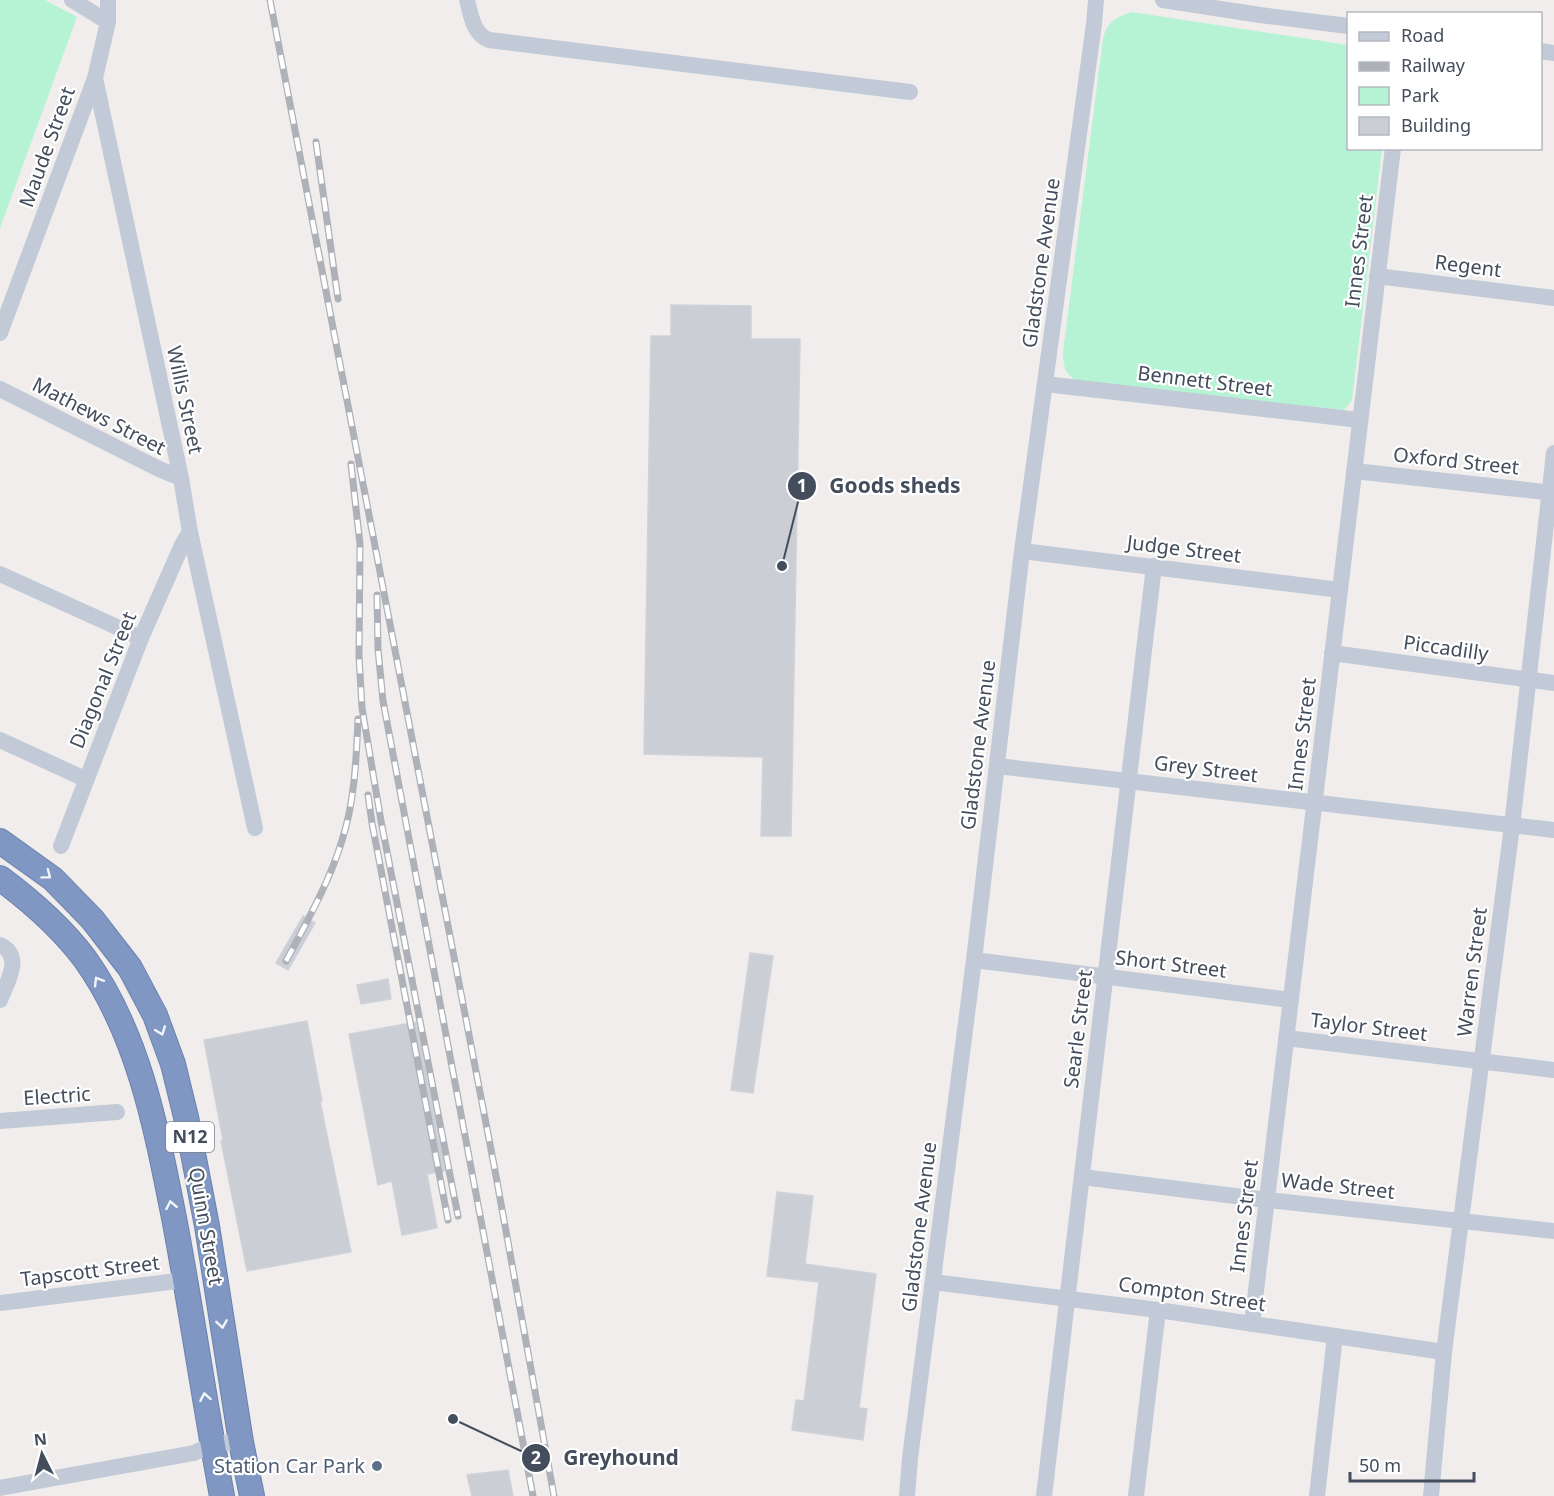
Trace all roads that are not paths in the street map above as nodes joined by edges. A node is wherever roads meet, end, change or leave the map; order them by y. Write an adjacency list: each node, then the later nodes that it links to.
1 (72, 0): 6 (street)
2 (108, 0): 6 (street, Willis Street)
3 (467, 0): 9 (street)
4 (1096, 0): 14 (street, Gladstone Avenue)
5 (1163, 0): 7 (street)
6 (108, 22): 8 (street, Willis Street)
7 (1347, 26)
8 (95, 78): 13 (street, Maude Street); 19 (street, Willis Street)
9 (910, 92)
10 (1393, 150): 11 (street, Innes Street)
11 (1377, 276): 12 (street, Regent); 16 (street, Innes Street)
12 (1554, 298)
13 (0, 333)
14 (1046, 384): 16 (street, Bennett Street); 22 (street, Gladstone Avenue)
15 (0, 389): 19 (street, Mathews Street)
16 (1360, 420): 18 (street, Innes Street)
17 (1554, 453): 20 (street, Warren Street)
18 (1354, 471): 20 (street, Oxford Street); 25 (street, Innes Street)
19 (181, 478): 21 (street, Willis Street)
20 (1552, 492): 28 (street, Warren Street)
21 (190, 532): 26 (street, Diagonal Street); 36 (street, Willis Street)
22 (1023, 551): 23 (street, Judge Street); 31 (street, Gladstone Avenue)
23 (1154, 566): 25 (street, Judge Street); 33 (street, Searle Street)
24 (0, 574): 26 (street)
25 (1340, 590): 27 (street, Innes Street)
26 (141, 638): 32 (street, Diagonal Street)
27 (1332, 653): 28 (street, Piccadilly); 34 (street, Innes Street)
28 (1530, 680): 29 (street, Piccadilly); 35 (street, Warren Street)
29 (1554, 683)
30 (0, 740): 32 (street)
31 (997, 766): 33 (street, Grey Street); 42 (street, Gladstone Avenue)
32 (85, 779): 39 (street, Diagonal Street)
33 (1129, 782): 34 (street, Grey Street); 43 (street, Searle Street)
34 (1314, 803): 35 (street, Grey Street); 45 (street, Innes Street)
35 (1512, 826): 37 (street, Grey Street); 47 (street, Warren Street)
36 (255, 828)
37 (1554, 830)
38 (0, 841): 63 (highway, Quinn Street / N12, one-way to 63)
39 (61, 846)
40 (0, 878): 55 (highway, Quinn Street / N12, one-way to 40)
41 (0, 945): 44 (street)
42 (974, 960): 43 (street, Short Street); 56 (street, Gladstone Avenue)
43 (1106, 977): 45 (street, Short Street); 51 (street, Searle Street)
44 (0, 1000)
45 (1291, 1000): 46 (street, Innes Street)
46 (1286, 1038): 47 (street, Taylor Street); 52 (street, Innes Street)
47 (1481, 1062): 48 (street, Taylor Street); 53 (street, Warren Street)
48 (1554, 1070)
49 (117, 1112): 50 (street, Electric)
50 (0, 1121)
51 (1082, 1176): 52 (street, Wade Street); 57 (street, Searle Street)
52 (1267, 1200): 53 (street, Wade Street); 60 (street, Innes Street)
53 (1461, 1220): 54 (street, Wade Street); 62 (street, Warren Street)
54 (1554, 1231)
55 (185, 1280): 58 (street, Tapscott Street); 64 (highway, Quinn Street / N12, one-way to 55)
56 (933, 1282): 57 (street, Compton Street); 71 (street, Gladstone Avenue)
57 (1067, 1299): 59 (street, Compton Street); 72 (street, Searle Street)
58 (0, 1303)
59 (1158, 1310): 60 (street, Compton Street); 73 (street)
60 (1252, 1324): 61 (street, Compton Street)
61 (1335, 1336): 62 (street, Compton Street); 74 (street)
62 (1444, 1352): 75 (street, Warren Street)
63 (241, 1442): 64 (street); 65 (highway, Quinn Street / N12)
64 (204, 1448): 66 (highway, Quinn Street / N12); 68 (street)
65 (247, 1467): 66 (street); 70 (highway, Quinn Street / N12)
66 (218, 1471): 69 (highway, Quinn Street / N12)
67 (0, 1488): 68 (street)
68 (36, 1489)
69 (222, 1496)
70 (252, 1496)
71 (907, 1496)
72 (1044, 1496)
73 (1137, 1496)
74 (1317, 1496)
75 (1431, 1496)

